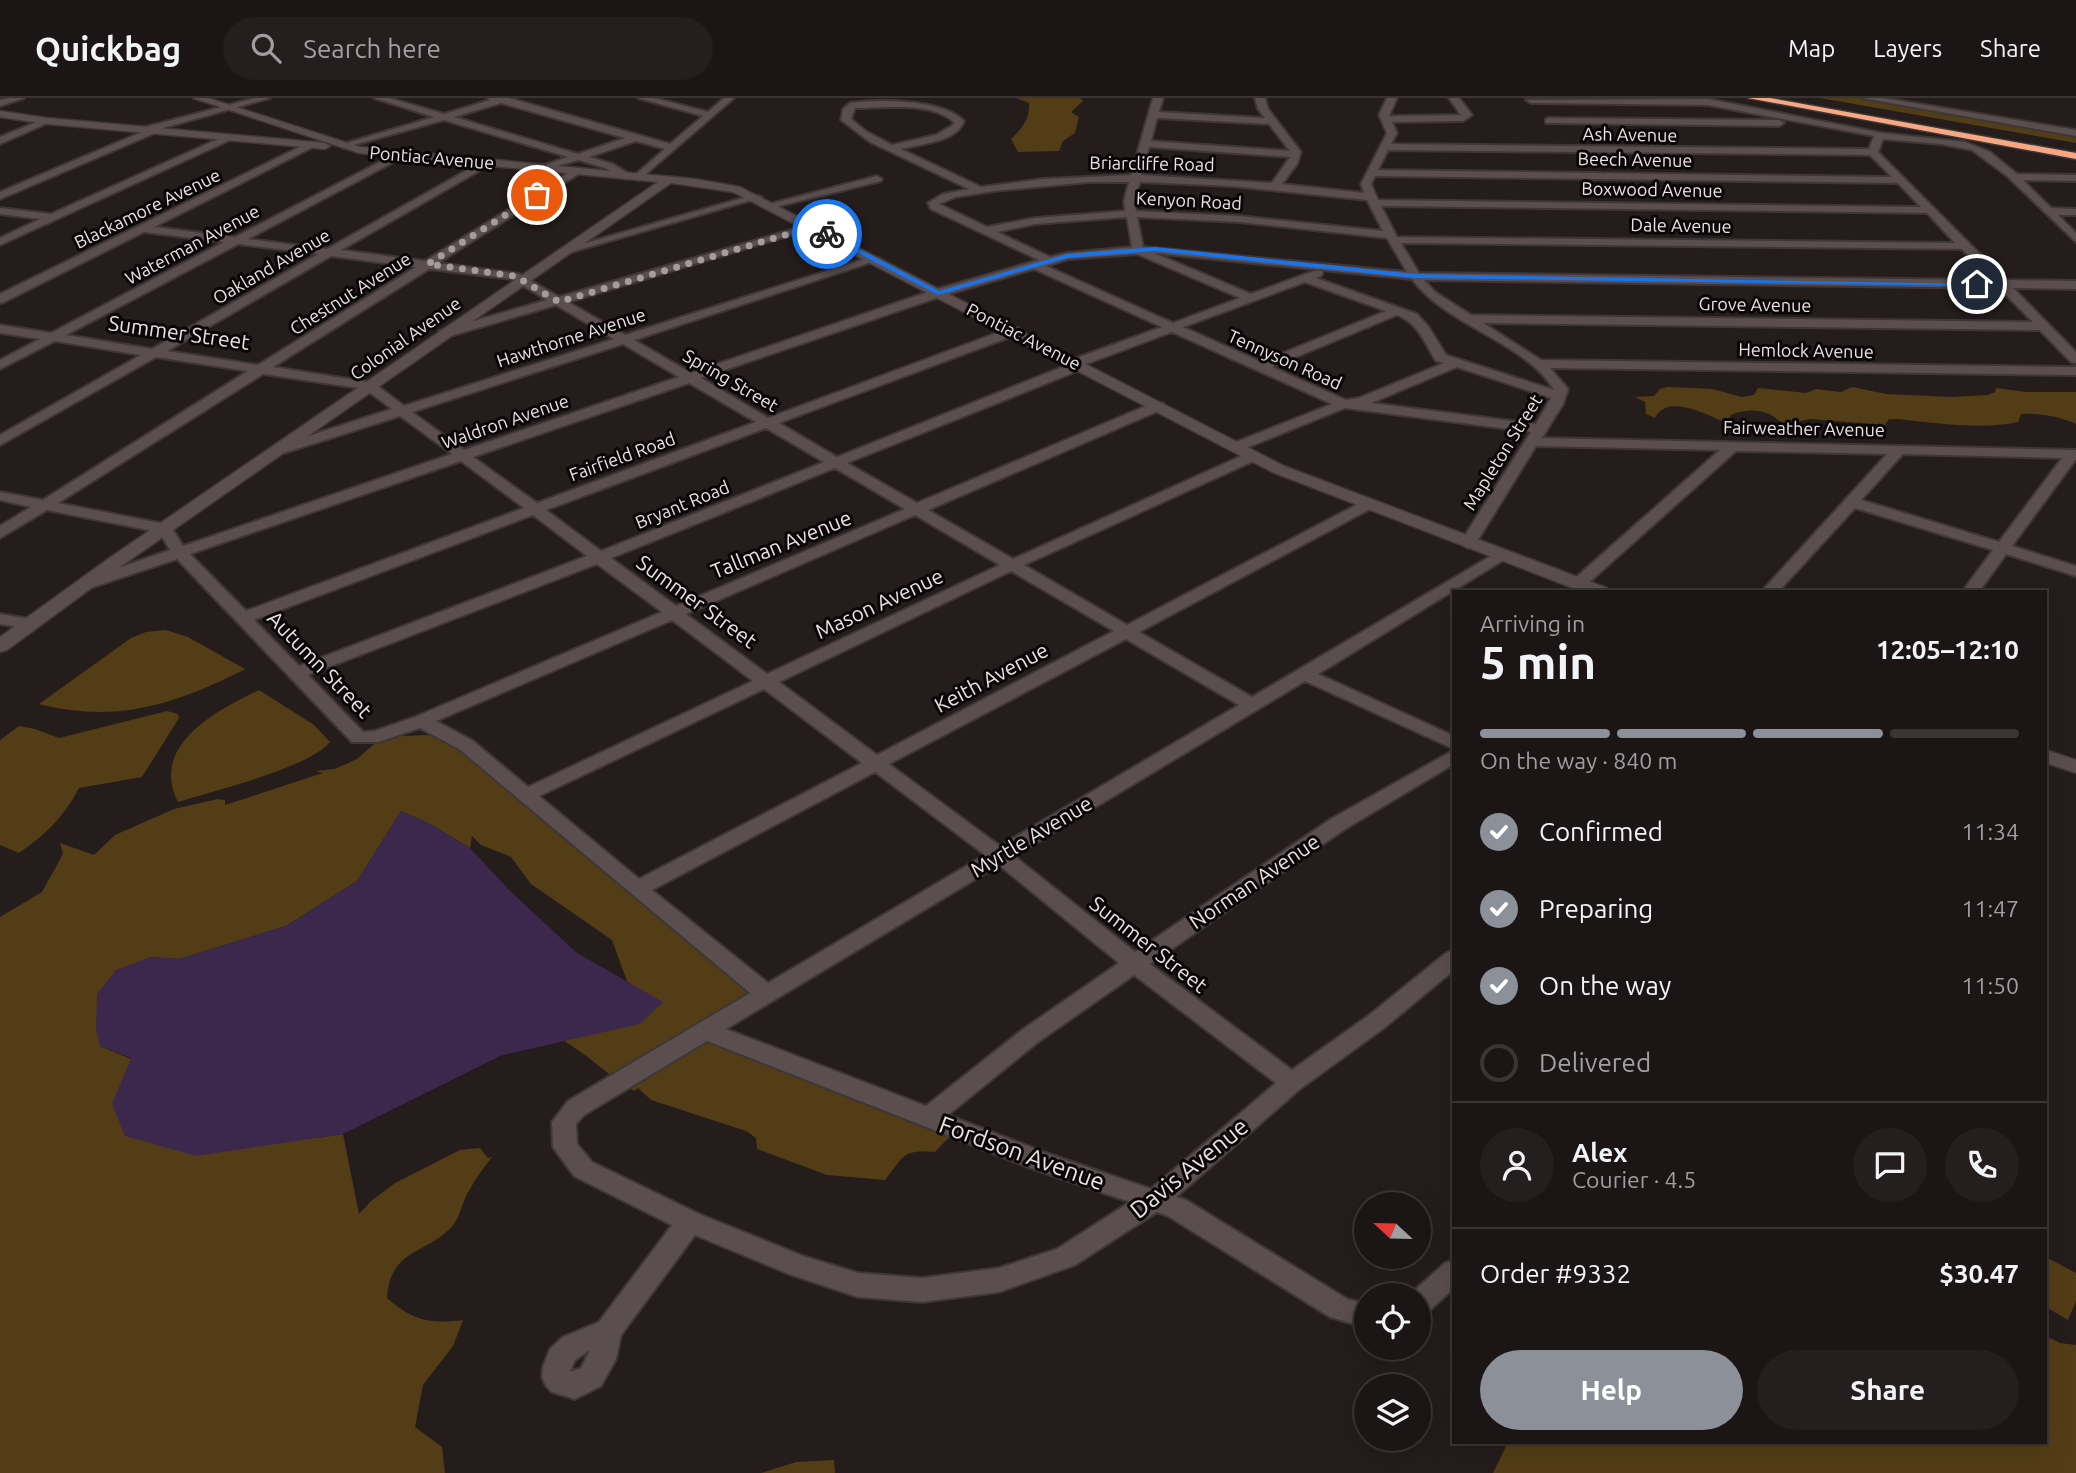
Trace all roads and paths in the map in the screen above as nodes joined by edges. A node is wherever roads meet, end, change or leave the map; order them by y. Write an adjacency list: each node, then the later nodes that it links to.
1 (19, 98): 17 (street)
2 (198, 98): 19 (main road)
3 (265, 98): 19 (street)
4 (379, 98): 23 (street)
5 (643, 98): 21 (street)
6 (729, 98): 21 (street)
7 (1158, 98): 22 (street)
8 (1260, 98): 27 (street)
9 (1392, 98): 24 (street)
10 (1454, 98): 24 (street)
11 (1753, 98): 48 (highway)
12 (1791, 98): 43 (highway)
13 (1867, 98): 18 (street)
14 (1919, 98): 18 (street)
15 (500, 99): 23 (street); 34 (street)
16 (1531, 99): 25 (street); 28 (street)
17 (0, 103)
18 (1911, 106): 31 (street)
19 (227, 108): 29 (street); 38 (main road)
20 (0, 114): 26 (main road, Pontiac Avenue)
21 (710, 115): 41 (street)
22 (1154, 115): 27 (street); 37 (street)
23 (444, 117): 38 (street); 50 (street)
24 (1386, 119): 40 (street)
25 (1811, 120): 28 (street); 32 (street)
26 (47, 121): 29 (main road, Pontiac Avenue); 36 (street)
27 (1273, 121): 47 (street)
28 (1549, 121): 30 (street)
29 (148, 131): 33 (main road, Pontiac Avenue); 61 (street)
30 (1556, 131)
31 (2076, 133)
32 (1879, 136): 45 (street); 54 (street)
33 (227, 138): 39 (main road, Pontiac Avenue); 70 (street)
34 (634, 138): 41 (street); 50 (street, Chestnut Avenue)
35 (1564, 140): 44 (street)
36 (0, 141)
37 (1146, 144): 47 (street); 53 (street)
38 (342, 145): 39 (main road, Pontiac Avenue); 46 (main road, Pontiac Avenue)
39 (308, 146): 72 (street, Blackamore Avenue)
40 (1386, 147): 44 (street, Ash Avenue); 51 (street)
41 (673, 148): 52 (street)
42 (893, 148): 42 (street); 60 (street)
43 (2076, 148)
44 (1571, 149): 45 (street, Ash Avenue)
45 (1873, 152): 58 (street)
46 (401, 154): 49 (main road, Pontiac Avenue); 76 (street, Waterman Avenue)
47 (1296, 154): 59 (street)
48 (2076, 156)
49 (487, 162): 50 (main road, Pontiac Avenue); 80 (street, Oakland Avenue)
50 (577, 164): 52 (main road, Pontiac Avenue); 84 (street, Chestnut Avenue)
51 (1371, 173): 58 (street, Beech Avenue); 63 (street, Mapleton Street)
52 (632, 176): 57 (main road, Pontiac Avenue)
53 (1135, 177): 59 (street, Briarcliffe Road); 60 (street, Briarcliffe Road); 69 (street)
54 (2012, 177): 56 (street); 67 (street)
55 (877, 178): 64 (street)
56 (2076, 178)
57 (668, 180): 62 (main road, Pontiac Avenue); 81 (main road, Colonial Avenue)
58 (1898, 180): 65 (street)
59 (1276, 185): 63 (street, Briarcliffe Road)
60 (981, 191): 73 (street, Briarcliffe Road)
61 (0, 196)
62 (757, 197): 64 (main road, Pontiac Avenue); 81 (street)
63 (1373, 200): 65 (street, Boxwood Avenue); 74 (street, Mapleton Street)
64 (771, 205): 71 (main road, Pontiac Avenue)
65 (1928, 210): 78 (street)
66 (0, 211): 70 (street)
67 (2048, 211): 68 (street); 75 (street)
68 (2076, 212)
69 (1130, 214): 73 (street, Kenyon Road); 74 (street, Kenyon Road); 79 (street)
70 (54, 218): 77 (street)
71 (812, 227): 82 (main road, Pontiac Avenue); 95 (street)
72 (145, 229): 76 (street, Spring Street); 94 (street, Blackamore Avenue)
73 (985, 231): 83 (street)
74 (1394, 238): 78 (street, Dale Avenue); 87 (street, Mapleton Street)
75 (2076, 239)
76 (237, 240): 80 (street, Spring Street); 103 (street, Waterman Avenue)
77 (0, 242)
78 (1966, 246): 90 (street)
79 (1138, 250): 83 (street, Waldron Avenue); 86 (street, Waldron Avenue); 93 (street)
80 (331, 251): 84 (street, Spring Street); 105 (street, Oakland Avenue)
81 (564, 251): 89 (main road, Colonial Avenue)
82 (875, 259): 92 (main road, Pontiac Avenue); 104 (street, Hawthorne Avenue)
83 (1047, 260): 85 (street, Waldron Avenue)
84 (428, 264): 89 (street, Spring Street); 112 (street, Chestnut Avenue)
85 (1032, 264): 92 (street, Waldron Avenue); 99 (street, Tennyson Road)
86 (1334, 267): 87 (street, Waldron Avenue); 88 (street, Bryant Road)
87 (1415, 276): 90 (street, Waldron Avenue); 97 (street, Mapleton Street)
88 (1306, 278): 93 (street, Bryant Road); 96 (street)
89 (520, 279): 95 (street, Spring Street); 102 (main road, Colonial Avenue)
90 (2003, 284): 91 (street, Waldron Avenue); 98 (street)
91 (2076, 285)
92 (938, 293): 101 (main road, Pontiac Avenue); 114 (street, Waldron Avenue)
93 (1251, 298): 99 (street, Bryant Road)
94 (0, 299)
95 (559, 302): 102 (street); 104 (street, Spring Street)
96 (1395, 312): 107 (street); 111 (street)
97 (1467, 319): 98 (street, Grove Avenue); 109 (street, Mapleton Street)
98 (2043, 326): 106 (street)
99 (1173, 328): 108 (street, Bryant Road); 111 (street, Tennyson Road)
100 (0, 329): 103 (street, Summer Street)
101 (1014, 331): 108 (main road, Pontiac Avenue); 120 (street, Fairfield Road)
102 (443, 334): 115 (main road, Colonial Avenue)
103 (53, 337): 105 (street, Summer Street); 110 (street, Waterman Avenue)
104 (623, 339): 114 (street, Spring Street); 119 (street, Hawthorne Avenue)
105 (156, 352): 112 (street, Summer Street); 122 (street, Oakland Avenue)
106 (2076, 359)
107 (1456, 363): 116 (street); 117 (street)
108 (1078, 364): 118 (main road, Pontiac Avenue); 130 (street, Bryant Road)
109 (1536, 364): 113 (street, Hemlock Avenue); 116 (street, Mapleton Street)
110 (0, 365)
111 (1260, 367): 117 (street, Tennyson Road)
112 (263, 368): 115 (street, Summer Street); 133 (street, Chestnut Avenue)
113 (2076, 370)
114 (691, 378): 120 (street, Spring Street); 128 (street, Waldron Avenue)
115 (369, 386): 119 (street, Summer Street); 126 (main road, Colonial Avenue)
116 (1560, 396): 121 (street, Mapleton Street)
117 (1343, 404): 121 (street, Tennyson Road); 124 (street)
118 (1158, 406): 124 (main road, Pontiac Avenue); 136 (street, Tallman Avenue)
119 (400, 410): 126 (street, Hawthorne Avenue); 128 (street, Summer Street)
120 (767, 423): 130 (street, Spring Street); 135 (street, Fairfield Road)
121 (1535, 435): 123 (street, Fairweather Avenue); 139 (street, Mapleton Street)
122 (0, 441)
123 (1733, 446): 125 (street, Fairweather Avenue); 146 (street)
124 (1236, 447): 129 (main road, Pontiac Avenue)
125 (1900, 449): 127 (street, Fairweather Avenue); 132 (street)
126 (279, 450): 137 (main road, Colonial Avenue)
127 (2074, 454): 140 (street)
128 (462, 456): 135 (street, Summer Street); 141 (street, Waldron Avenue)
129 (1253, 456): 134 (main road, Pontiac Avenue); 144 (street, Mason Avenue)
130 (836, 463): 136 (street, Spring Street); 143 (street, Bryant Road)
131 (0, 496): 133 (street)
132 (1852, 502): 140 (street); 149 (street)
133 (46, 505): 137 (street); 138 (street, Chestnut Avenue)
134 (1367, 505): 139 (main road, Pontiac Avenue); 155 (street, Keith Avenue)
135 (534, 509): 143 (street, Summer Street); 152 (street, Fairfield Road)
136 (917, 510): 144 (street, Spring Street); 151 (street, Tallman Avenue)
137 (165, 528): 141 (street, Autumn Street); 147 (main road, Colonial Avenue)
138 (0, 533)
139 (1468, 543): 142 (main road, Pontiac Avenue)
140 (2002, 548): 145 (street); 150 (street)
141 (180, 552): 147 (street, Waldron Avenue); 152 (street, Autumn Street)
142 (1502, 556): 146 (main road, Pontiac Avenue); 158 (street, Myrtle Avenue)
143 (597, 558): 151 (street, Summer Street); 157 (street, Bryant Road)
144 (1012, 565): 155 (street, Spring Street); 159 (street, Mason Avenue)
145 (2076, 571)
146 (1578, 583): 148 (main road, Pontiac Avenue)
147 (84, 585): 154 (main road, Colonial Avenue)
148 (1596, 590)
149 (1771, 590)
150 (1971, 590)
151 (673, 611): 159 (street, Summer Street); 161 (street, Tallman Avenue)
152 (243, 618): 157 (street, Autumn Street)
153 (0, 619): 154 (street)
154 (30, 624): 156 (main road, Colonial Avenue)
155 (1126, 632): 160 (street, Spring Street); 165 (street, Keith Avenue)
156 (0, 646)
157 (296, 673): 161 (street, Autumn Street)
158 (1302, 674): 160 (street, Myrtle Avenue); 162 (street)
159 (766, 681): 165 (street, Summer Street); 167 (street, Mason Avenue)
160 (1251, 704): 168 (street, Myrtle Avenue)
161 (421, 721): 167 (street)
162 (1452, 742)
163 (2047, 756): 166 (main road)
164 (1452, 757): 171 (street, Norman Avenue)
165 (876, 764): 168 (street, Summer Street); 169 (street, Keith Avenue)
166 (2076, 767)
167 (526, 795): 169 (street)
168 (999, 855): 171 (street, Summer Street); 172 (street, Myrtle Avenue)
169 (637, 889): 172 (street)
170 (1452, 960): 174 (street, Davis Avenue)
171 (1135, 964): 174 (street, Summer Street); 175 (street, Norman Avenue)
172 (765, 993): 173 (street, Myrtle Avenue)
173 (703, 1030): 175 (street, Fordson Avenue); 176 (street, Myrtle Avenue)
174 (1292, 1083): 177 (street, Davis Avenue)
175 (927, 1118): 177 (street, Fordson Avenue)
176 (564, 1122): 178 (street, Davis Avenue)
177 (1155, 1200): 178 (street, Davis Avenue); 181 (street, Fordson Avenue)
178 (690, 1222): 182 (street)
179 (1452, 1273): 180 (street)
180 (1431, 1292)
181 (1354, 1313)
182 (608, 1331)

